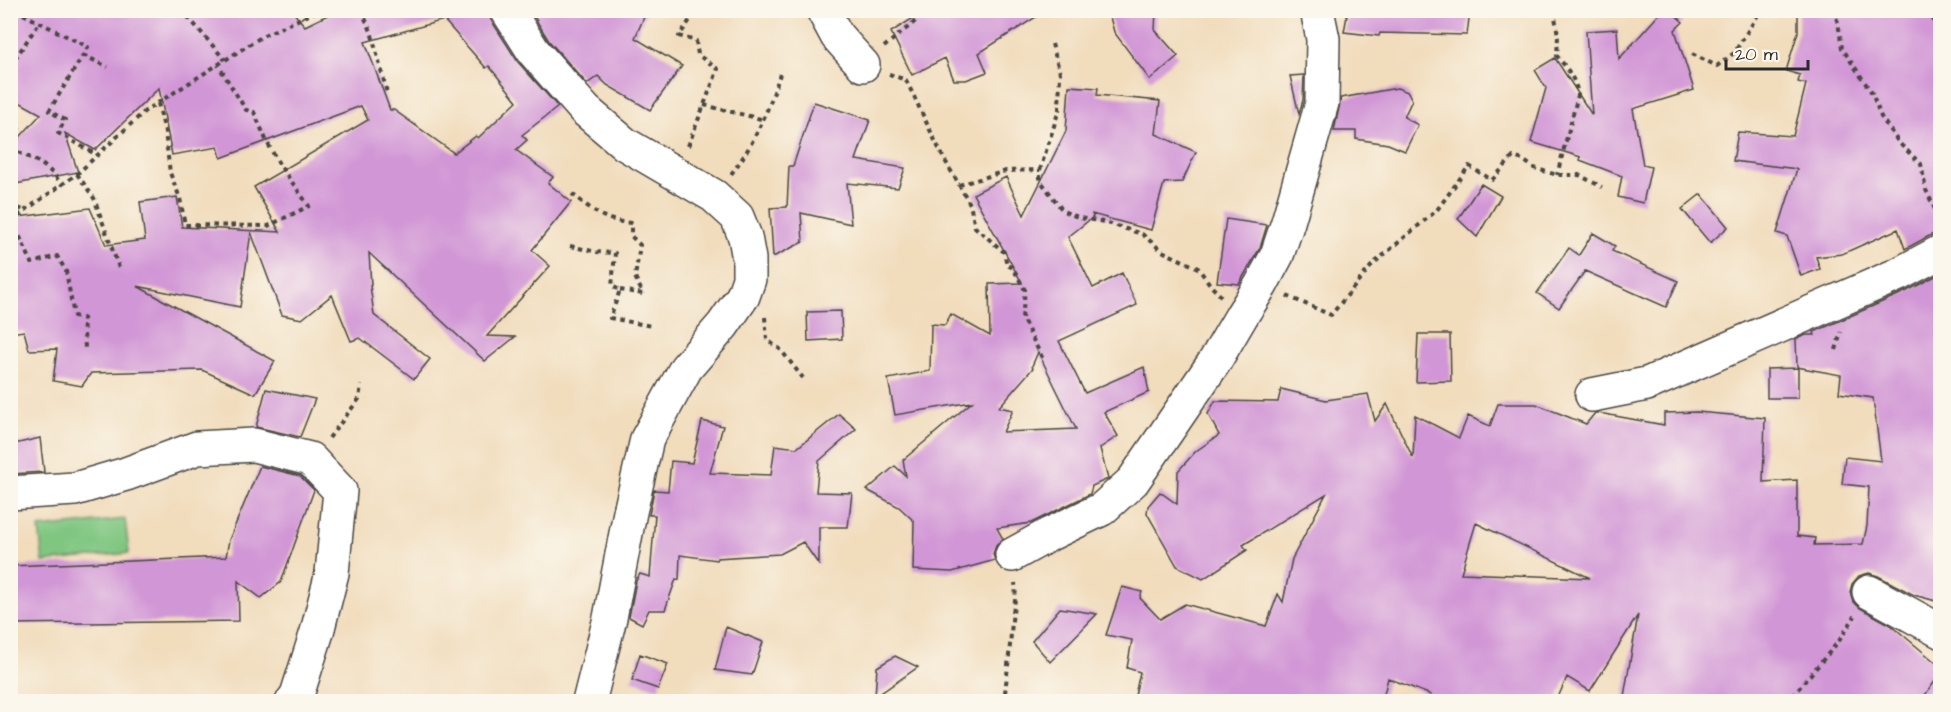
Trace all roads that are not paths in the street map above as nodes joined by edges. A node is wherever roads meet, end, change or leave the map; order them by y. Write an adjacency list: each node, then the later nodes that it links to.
1 (507, 10): 12 (street)
2 (823, 10): 4 (street)
3 (1317, 10): 8 (street)
4 (863, 65)
5 (1941, 252): 6 (street)
6 (1592, 395)
7 (10, 493): 11 (street)
8 (1012, 555)
9 (1869, 592): 10 (street)
10 (1941, 631)
11 (291, 702)
12 (589, 702)

